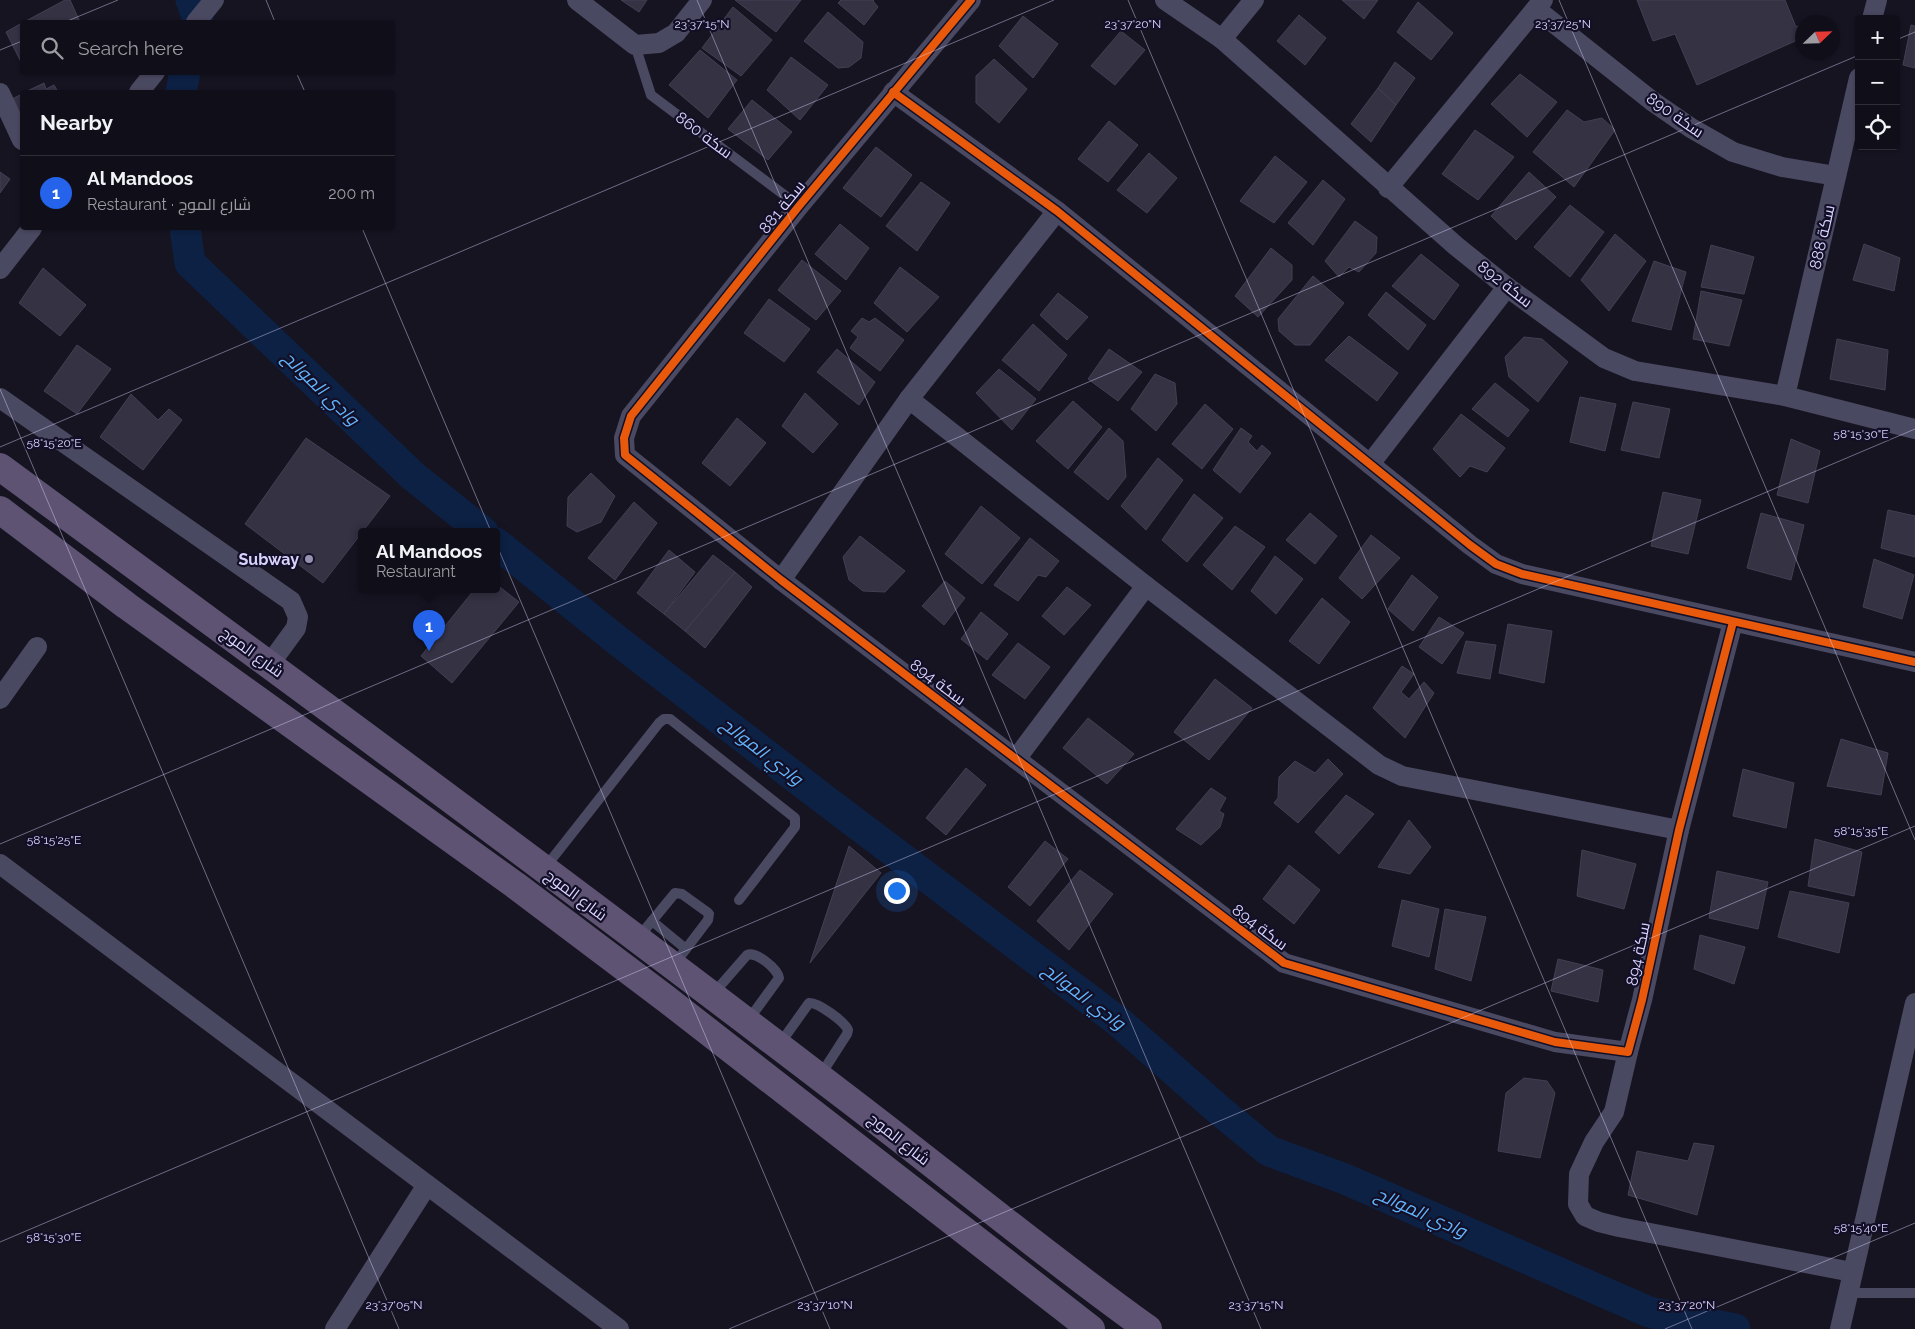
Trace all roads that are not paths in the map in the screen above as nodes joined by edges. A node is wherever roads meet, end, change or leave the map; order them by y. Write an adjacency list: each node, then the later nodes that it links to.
1 (214, 0): 10 (street)
2 (577, 0): 12 (street)
3 (702, 0): 12 (street)
4 (971, 0): 15 (street, سكة 881)
5 (1165, 0): 11 (street, سكة 892)
6 (1254, 0): 11 (street)
7 (1877, 0): 9 (street)
8 (1540, 4): 19 (street, سكة 890); 20 (street, سكة 890)
9 (1873, 15)
10 (198, 20)
11 (1222, 40): 20 (street, سكة 892)
12 (635, 45): 21 (lane, سكة 860)
13 (153, 75): 14 (street)
14 (141, 90)
15 (893, 92): 21 (street, سكة 881); 22 (street)
16 (0, 93): 18 (street)
17 (1855, 95): 19 (street, سكة 888)
18 (20, 136)
19 (1836, 176): 26 (street, سكة 888)
20 (1388, 188): 25 (street, سكة 892)
21 (800, 206): 30 (street, سكة 881)
22 (1057, 211): 28 (street); 31 (street)
23 (30, 230): 24 (street)
24 (0, 269)
25 (1507, 287): 26 (street, سكة 892); 31 (street)
26 (1785, 396): 29 (street, سكة 892)
27 (0, 398): 39 (street)
28 (909, 399): 34 (street); 35 (street)
29 (1915, 429)
30 (624, 438): 34 (street, سكة 894)
31 (1370, 464): 36 (street)
32 (0, 467): 39 (main road, شارع الموج)
33 (0, 510): 61 (main road, شارع الموج)
34 (780, 580): 41 (street, سكة 894)
35 (1146, 586): 41 (street); 42 (street)
36 (1733, 622): 38 (street); 42 (street, سكة 894)
37 (38, 647): 40 (street)
38 (1915, 662)
39 (269, 665): 44 (main road, شارع الموج)
40 (0, 700)
41 (1016, 759): 53 (street, سكة 894)
42 (1679, 830): 53 (street, سكة 894)
43 (0, 864): 55 (street)
44 (543, 870): 45 (lane); 46 (main road, شارع الموج)
45 (739, 900)
46 (644, 930): 47 (main road, شارع الموج); 47 (lane)
47 (679, 958): 48 (main road, شارع الموج)
48 (711, 996): 50 (main road, شارع الموج); 50 (lane)
49 (1915, 1003): 52 (street)
50 (746, 1022): 51 (main road, شارع الموج)
51 (778, 1046): 54 (main road, شارع الموج); 54 (lane)
52 (1910, 1049): 56 (street)
53 (1628, 1052): 56 (street)
54 (819, 1077): 62 (main road, شارع الموج)
55 (427, 1185): 59 (street); 60 (street)
56 (1852, 1272): 57 (street)
57 (1848, 1293): 58 (lane); 63 (street)
58 (1915, 1293)
59 (334, 1329)
60 (619, 1329)
61 (1091, 1329)
62 (1148, 1329)
63 (1840, 1329)

